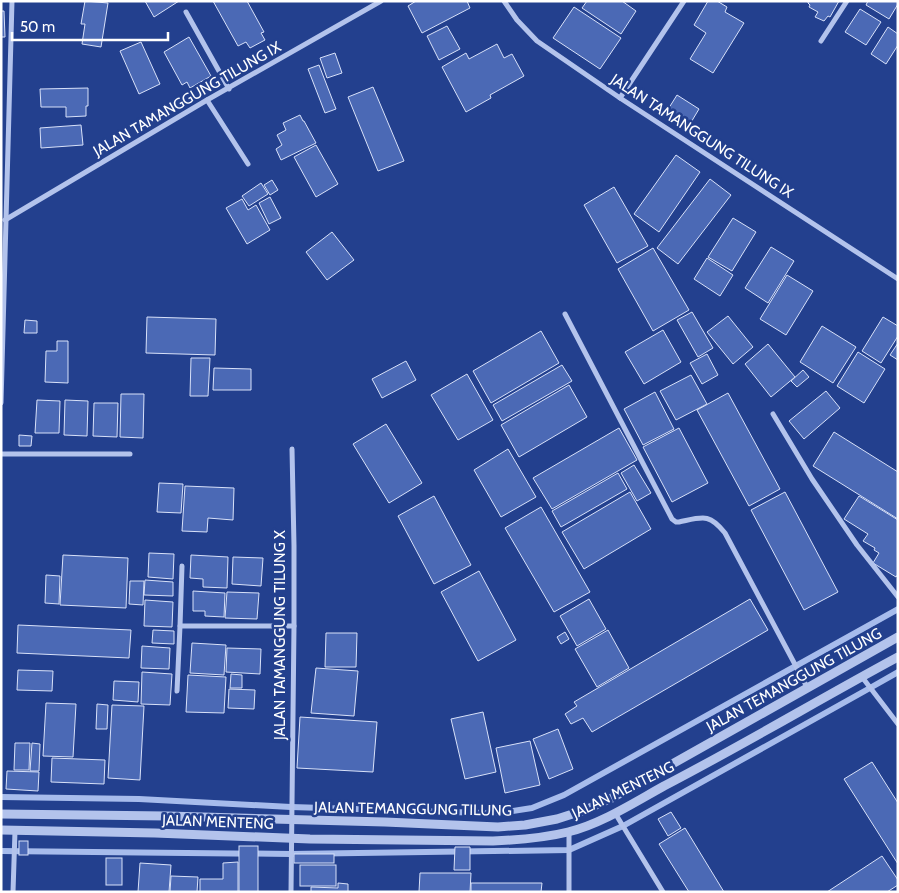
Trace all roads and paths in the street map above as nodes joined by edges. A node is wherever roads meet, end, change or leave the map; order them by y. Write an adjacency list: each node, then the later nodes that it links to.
1 (12, 1): 12 (street)
2 (381, 1): 8 (street, JALAN TAMANGGUNG TILUNG IX)
3 (504, 1): 9 (street, JALAN TAMANGGUNG TILUNG IX)
4 (684, 1): 9 (street)
5 (847, 1): 7 (street)
6 (186, 12): 8 (street)
7 (821, 41)
8 (229, 89): 10 (street, JALAN TAMANGGUNG TILUNG IX)
9 (620, 98): 13 (street, JALAN TAMANGGUNG TILUNG IX)
10 (208, 100): 11 (street); 12 (street, JALAN TAMANGGUNG TILUNG IX)
11 (248, 164)
12 (5, 220): 15 (street)
13 (898, 279)
14 (565, 314): 27 (street)
15 (1, 403)
16 (773, 414): 21 (street)
17 (292, 449): 23 (street, JALAN TAMANGGUNG TILUNG X)
18 (1, 454): 19 (street)
19 (130, 454)
20 (182, 566): 22 (street)
21 (898, 597)
22 (180, 626): 23 (street); 28 (street)
23 (294, 626): 32 (street, JALAN TAMANGGUNG TILUNG X)
24 (898, 637): 27 (street, JALAN TEMANGGUNG TILUNG)
25 (898, 657): 26 (street, JALAN MENTENG)
26 (861, 676): 29 (street); 30 (street, JALAN MENTENG)
27 (807, 687): 32 (street, JALAN TEMANGGUNG TILUNG)
28 (177, 691)
29 (898, 724)
30 (615, 812): 35 (street, JALAN MENTENG); 40 (street)
31 (1, 814): 32 (street, JALAN TEMANGGUNG TILUNG)
32 (291, 820): 36 (street, JALAN TAMANGGUNG TILUNG X)
33 (1, 830): 34 (street, JALAN MENTENG)
34 (15, 830): 36 (street, JALAN MENTENG); 37 (street)
35 (569, 832): 36 (street, JALAN MENTENG); 39 (street)
36 (291, 838): 38 (street, JALAN TAMANGGUNG TILUNG X)
37 (13, 892)
38 (290, 892)
39 (569, 892)
40 (663, 892)

